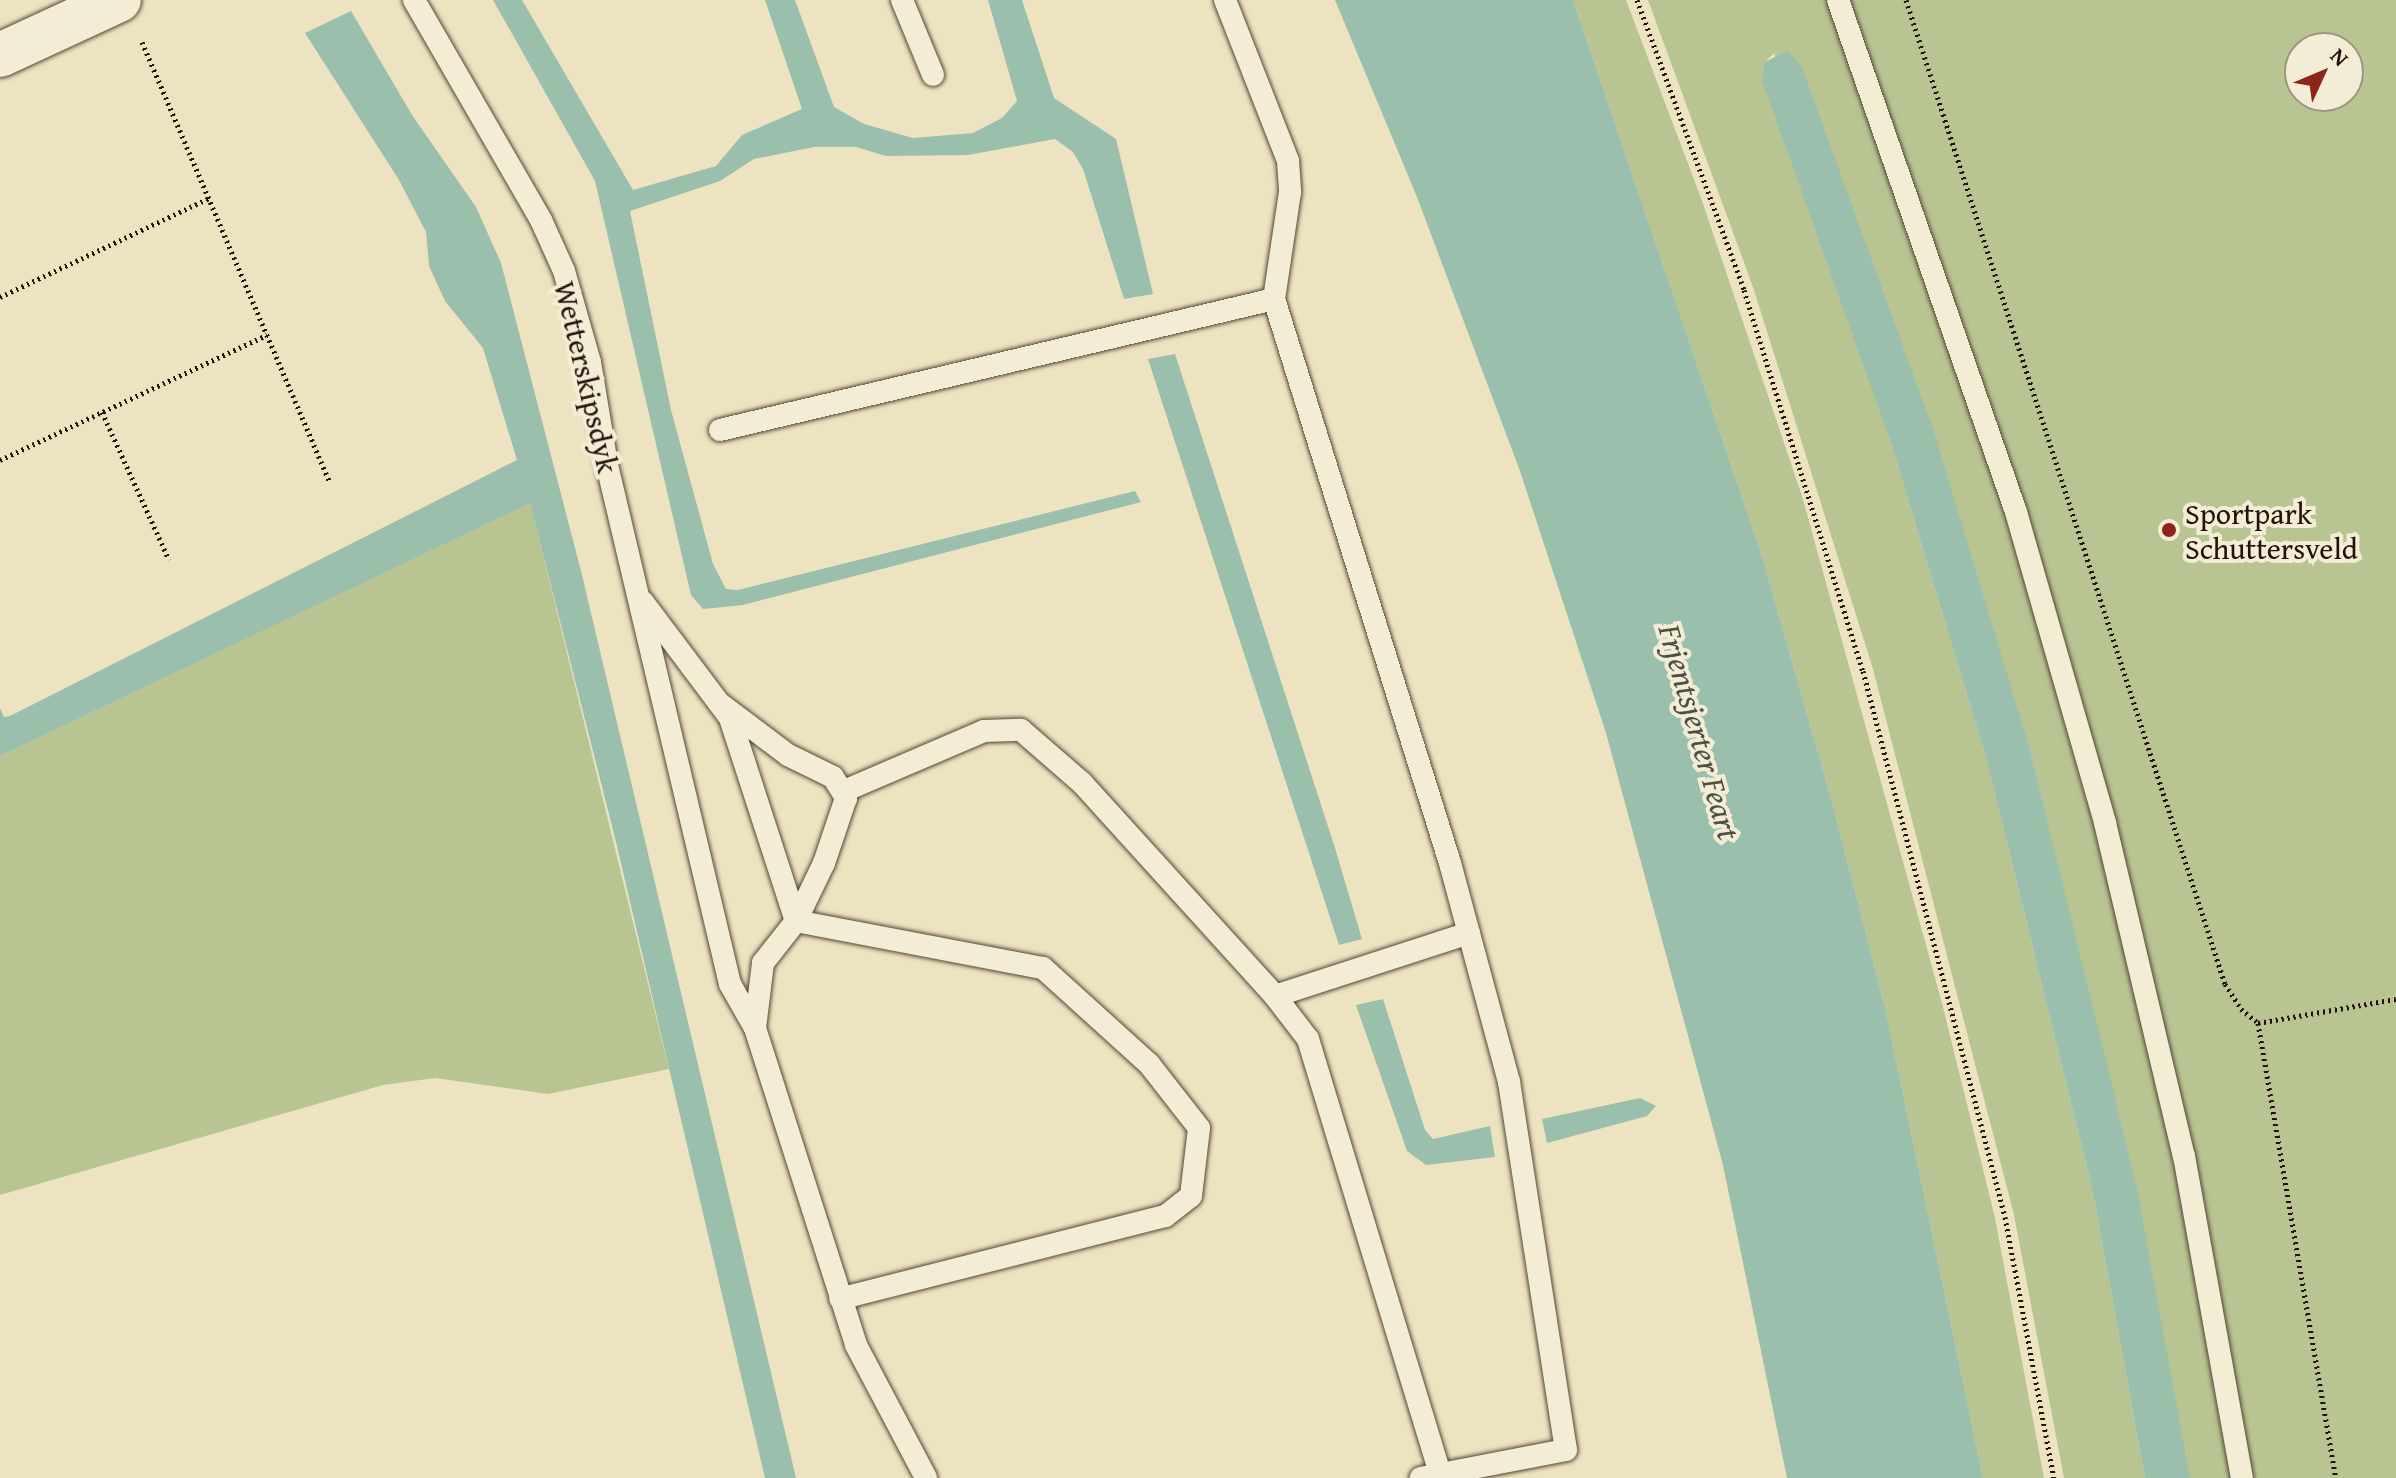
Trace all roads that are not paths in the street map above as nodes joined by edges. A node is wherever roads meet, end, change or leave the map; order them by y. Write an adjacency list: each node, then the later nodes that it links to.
1 (414, 0): 10 (lane, Wetterskipsdyk)
2 (902, 0): 7 (lane)
3 (1225, 0): 8 (lane)
4 (1838, 0): 20 (lane)
5 (128, 14): 6 (street)
6 (0, 55)
7 (933, 75)
8 (1274, 299): 9 (lane); 14 (lane)
9 (720, 430)
10 (639, 596): 11 (lane); 16 (lane, Wetterskipsdyk)
11 (719, 703): 12 (lane); 13 (lane)
12 (844, 791): 13 (lane); 15 (lane)
13 (796, 921): 16 (lane); 17 (lane)
14 (1469, 933): 15 (lane); 18 (lane)
15 (1275, 996): 18 (lane)
16 (755, 1028): 17 (lane)
17 (840, 1299): 19 (lane)
18 (1430, 1476)
19 (926, 1478)
20 (2242, 1478)

